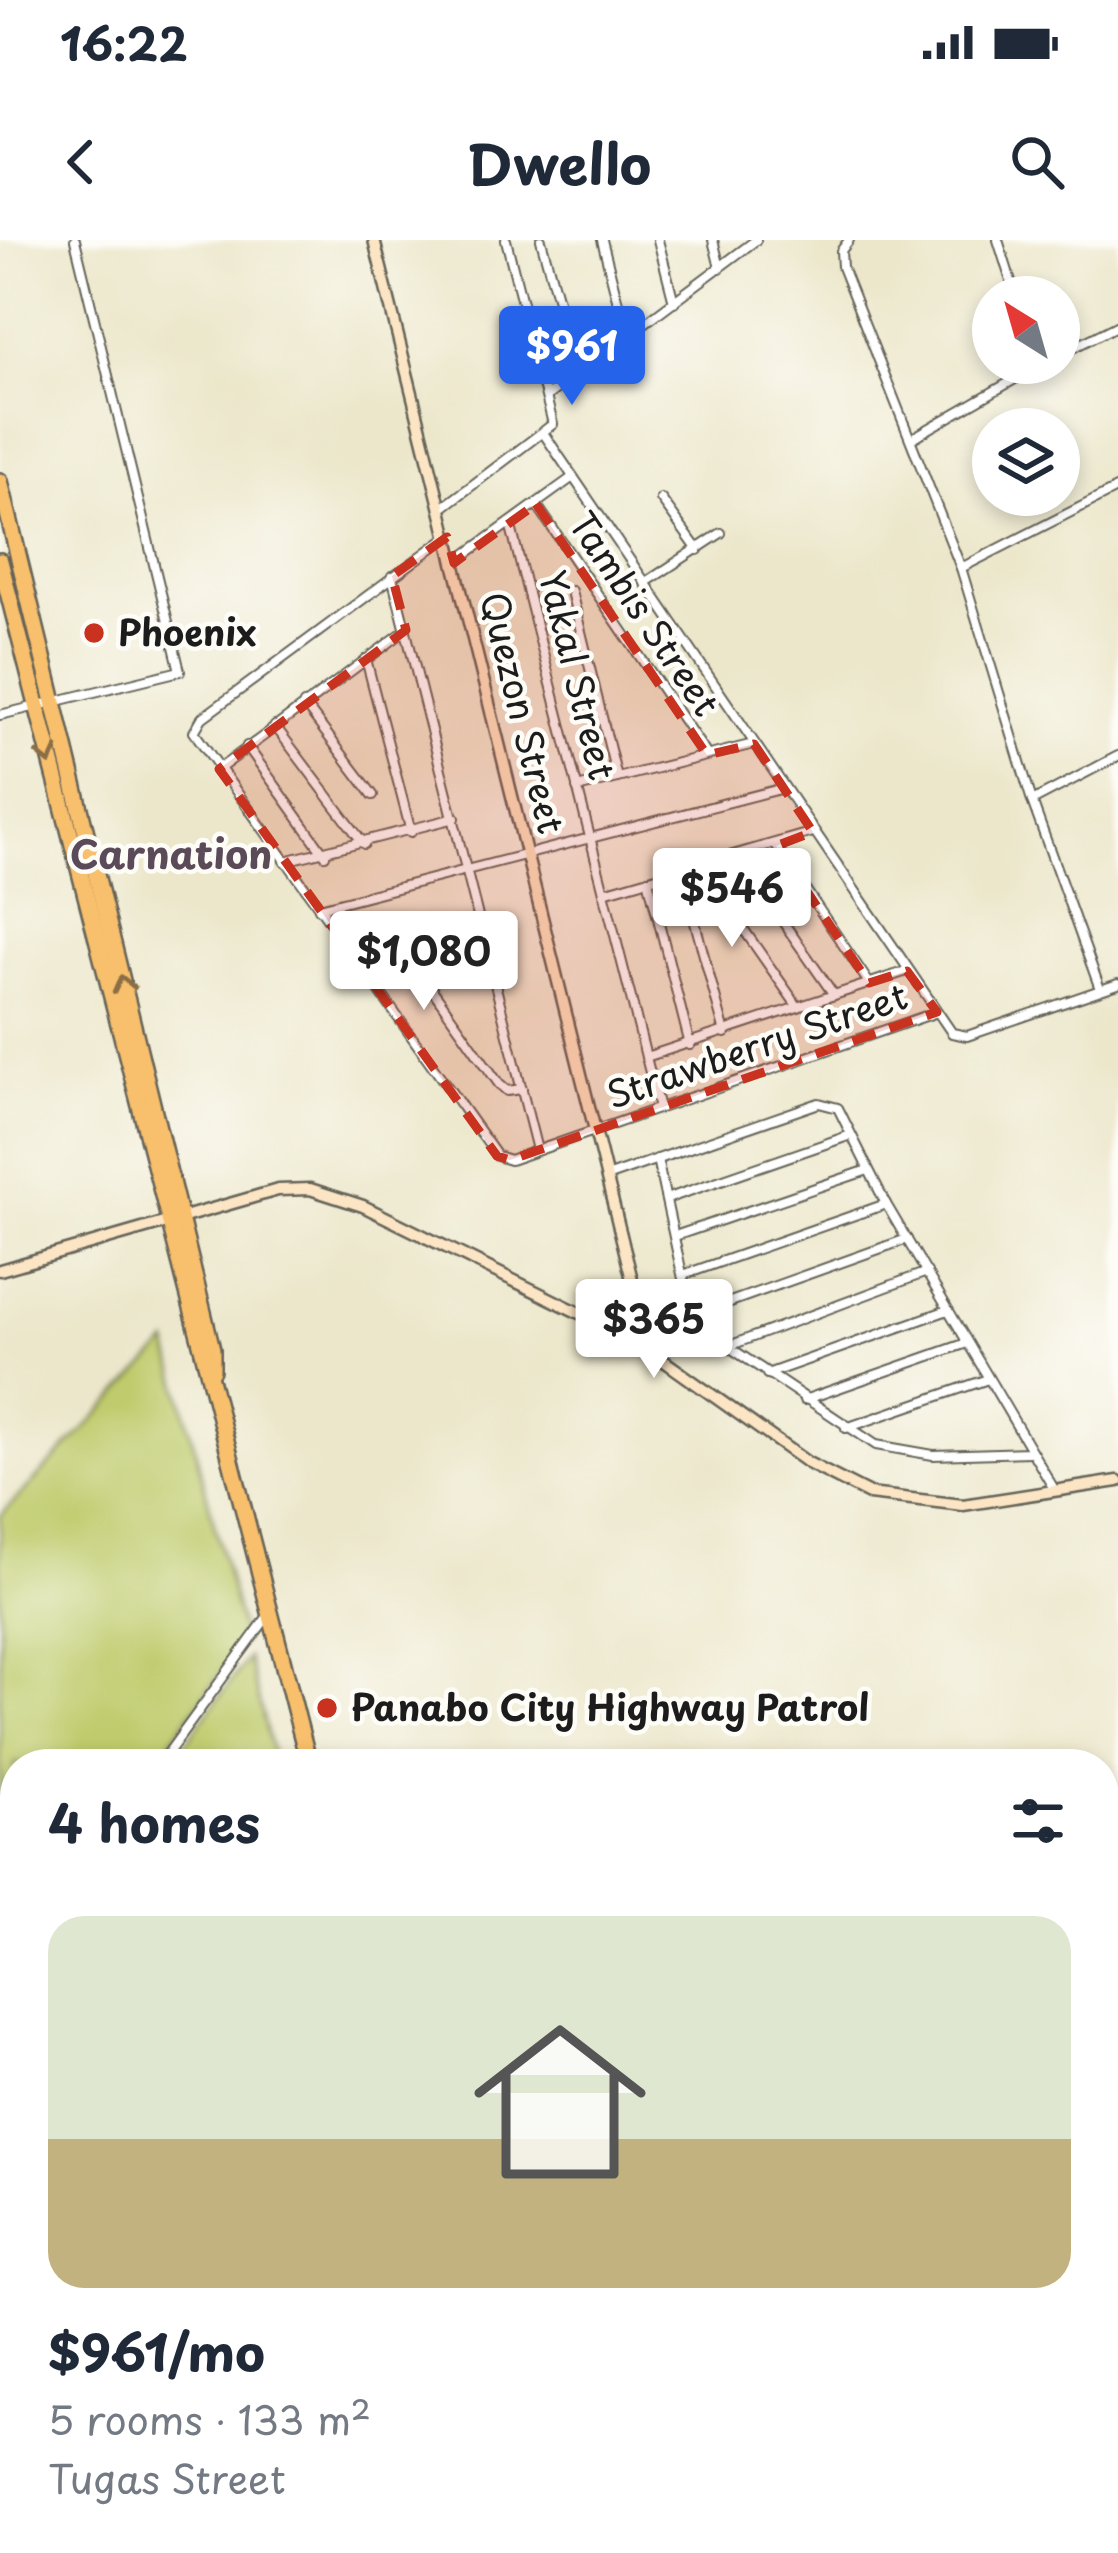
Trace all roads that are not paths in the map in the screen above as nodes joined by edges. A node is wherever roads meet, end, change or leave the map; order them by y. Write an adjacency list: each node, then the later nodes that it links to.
1 (75, 240): 42 (street)
2 (374, 240): 27 (street, Quezon Street)
3 (506, 240): 19 (street)
4 (541, 240): 17 (street)
5 (602, 240): 15 (street)
6 (658, 240): 13 (street)
7 (713, 240): 11 (street)
8 (756, 240): 11 (street)
9 (849, 240): 21 (street)
10 (998, 240): 12 (street)
11 (720, 268): 13 (street)
12 (1009, 276)
13 (674, 302): 15 (street)
14 (1118, 325): 16 (street)
15 (627, 338): 17 (street)
16 (1080, 344)
17 (578, 372): 19 (street)
18 (1005, 384): 21 (street)
19 (547, 396): 20 (street)
20 (544, 434): 22 (street); 27 (street)
21 (911, 440): 34 (street)
22 (574, 477): 26 (street); 36 (street)
23 (0, 481): 40 (highway)
24 (1118, 488): 34 (street)
25 (661, 499): 31 (street)
26 (536, 504): 28 (street); 49 (street, Tambis Street)
27 (440, 510): 30 (street, Quezon Street)
28 (510, 523): 33 (street); 53 (street, Yakal Street)
29 (721, 533): 31 (street)
30 (447, 537): 33 (street, Quezon Street); 35 (street)
31 (698, 550): 36 (street)
32 (0, 561): 41 (highway)
33 (454, 563): 67 (street, Quezon Street)
34 (961, 568): 57 (street)
35 (392, 577): 38 (street); 51 (street)
36 (645, 584): 47 (street)
37 (571, 590): 52 (street)
38 (406, 630): 39 (street); 59 (street)
39 (366, 659): 43 (street); 60 (street)
40 (44, 663): 41 (highway); 42 (highway)
41 (26, 665): 44 (highway)
42 (54, 701): 44 (street); 56 (highway)
43 (304, 704): 46 (street); 55 (street)
44 (35, 706): 45 (street); 58 (highway, one-way to 58)
45 (0, 715)
46 (275, 726): 48 (street); 63 (street)
47 (754, 744): 49 (street); 54 (street)
48 (247, 746): 51 (street); 65 (street)
49 (707, 754): 52 (street)
50 (1118, 756): 57 (street)
51 (219, 769): 68 (street)
52 (617, 778): 53 (street)
53 (578, 788): 62 (street, Yakal Street)
54 (784, 788): 61 (street); 62 (street)
55 (373, 795)
56 (78, 800): 58 (highway); 98 (highway, one-way to 56)
57 (1032, 801): 81 (street)
58 (60, 804): 98 (highway)
59 (455, 818): 60 (street); 70 (street)
60 (411, 832): 63 (street)
61 (813, 832): 64 (street); 78 (street)
62 (592, 839): 67 (street); 73 (street, Yakal Street)
63 (364, 844): 65 (street)
64 (776, 846): 66 (street); 79 (street)
65 (325, 855): 68 (street)
66 (737, 856): 69 (street); 82 (street)
67 (527, 857): 70 (street); 90 (street, Quezon Street)
68 (286, 861): 74 (street)
69 (700, 867): 71 (street); 72 (street)
70 (468, 869): 74 (street); 75 (street)
71 (648, 879): 73 (street); 86 (street)
72 (713, 883): 83 (street); 85 (street)
73 (604, 892): 87 (street, Yakal Street)
74 (320, 908): 77 (street)
75 (480, 921): 76 (street); 88 (street)
76 (398, 941): 77 (street); 88 (street)
77 (353, 953): 92 (street, Strawberry Street)
78 (907, 971): 79 (street); 84 (street)
79 (869, 983): 82 (street)
80 (1118, 984): 81 (street)
81 (1100, 989): 84 (street)
82 (834, 994): 83 (street)
83 (798, 1007): 85 (street)
84 (937, 1012): 89 (street, Strawberry Street)
85 (725, 1033): 86 (street)
86 (690, 1045): 87 (street)
87 (646, 1057): 89 (street, Yakal Street)
88 (522, 1089): 92 (street)
89 (659, 1108): 90 (street, Strawberry Street)
90 (594, 1131): 92 (street, Strawberry Street); 95 (street, Quezon Street)
91 (852, 1135): 93 (street); 94 (street); 96 (street)
92 (537, 1150)
93 (657, 1159): 95 (street); 96 (street)
94 (868, 1170): 97 (street); 99 (street)
95 (606, 1177): 106 (street, Quezon Street)
96 (666, 1199): 99 (street)
97 (886, 1204): 100 (street); 103 (street)
98 (174, 1222): 101 (street); 107 (street); 117 (highway)
99 (675, 1236): 103 (street)
100 (908, 1239): 102 (street); 105 (street)
101 (0, 1270)
102 (927, 1272): 104 (street); 109 (street)
103 (683, 1275): 105 (street)
104 (948, 1310): 108 (street); 110 (street)
105 (689, 1311): 106 (street); 109 (street)
106 (641, 1320): 107 (street, Quezon Street)
107 (636, 1341): 116 (street)
108 (967, 1343): 111 (street); 112 (street)
109 (726, 1347): 110 (street)
110 (765, 1375): 112 (street)
111 (988, 1379): 113 (street); 114 (street)
112 (803, 1401): 113 (street)
113 (844, 1429): 114 (street)
114 (1031, 1452): 116 (street)
115 (1118, 1481): 116 (street)
116 (1054, 1490)
117 (270, 1612): 118 (street); 119 (highway)
118 (171, 1749)
119 (305, 1749)

